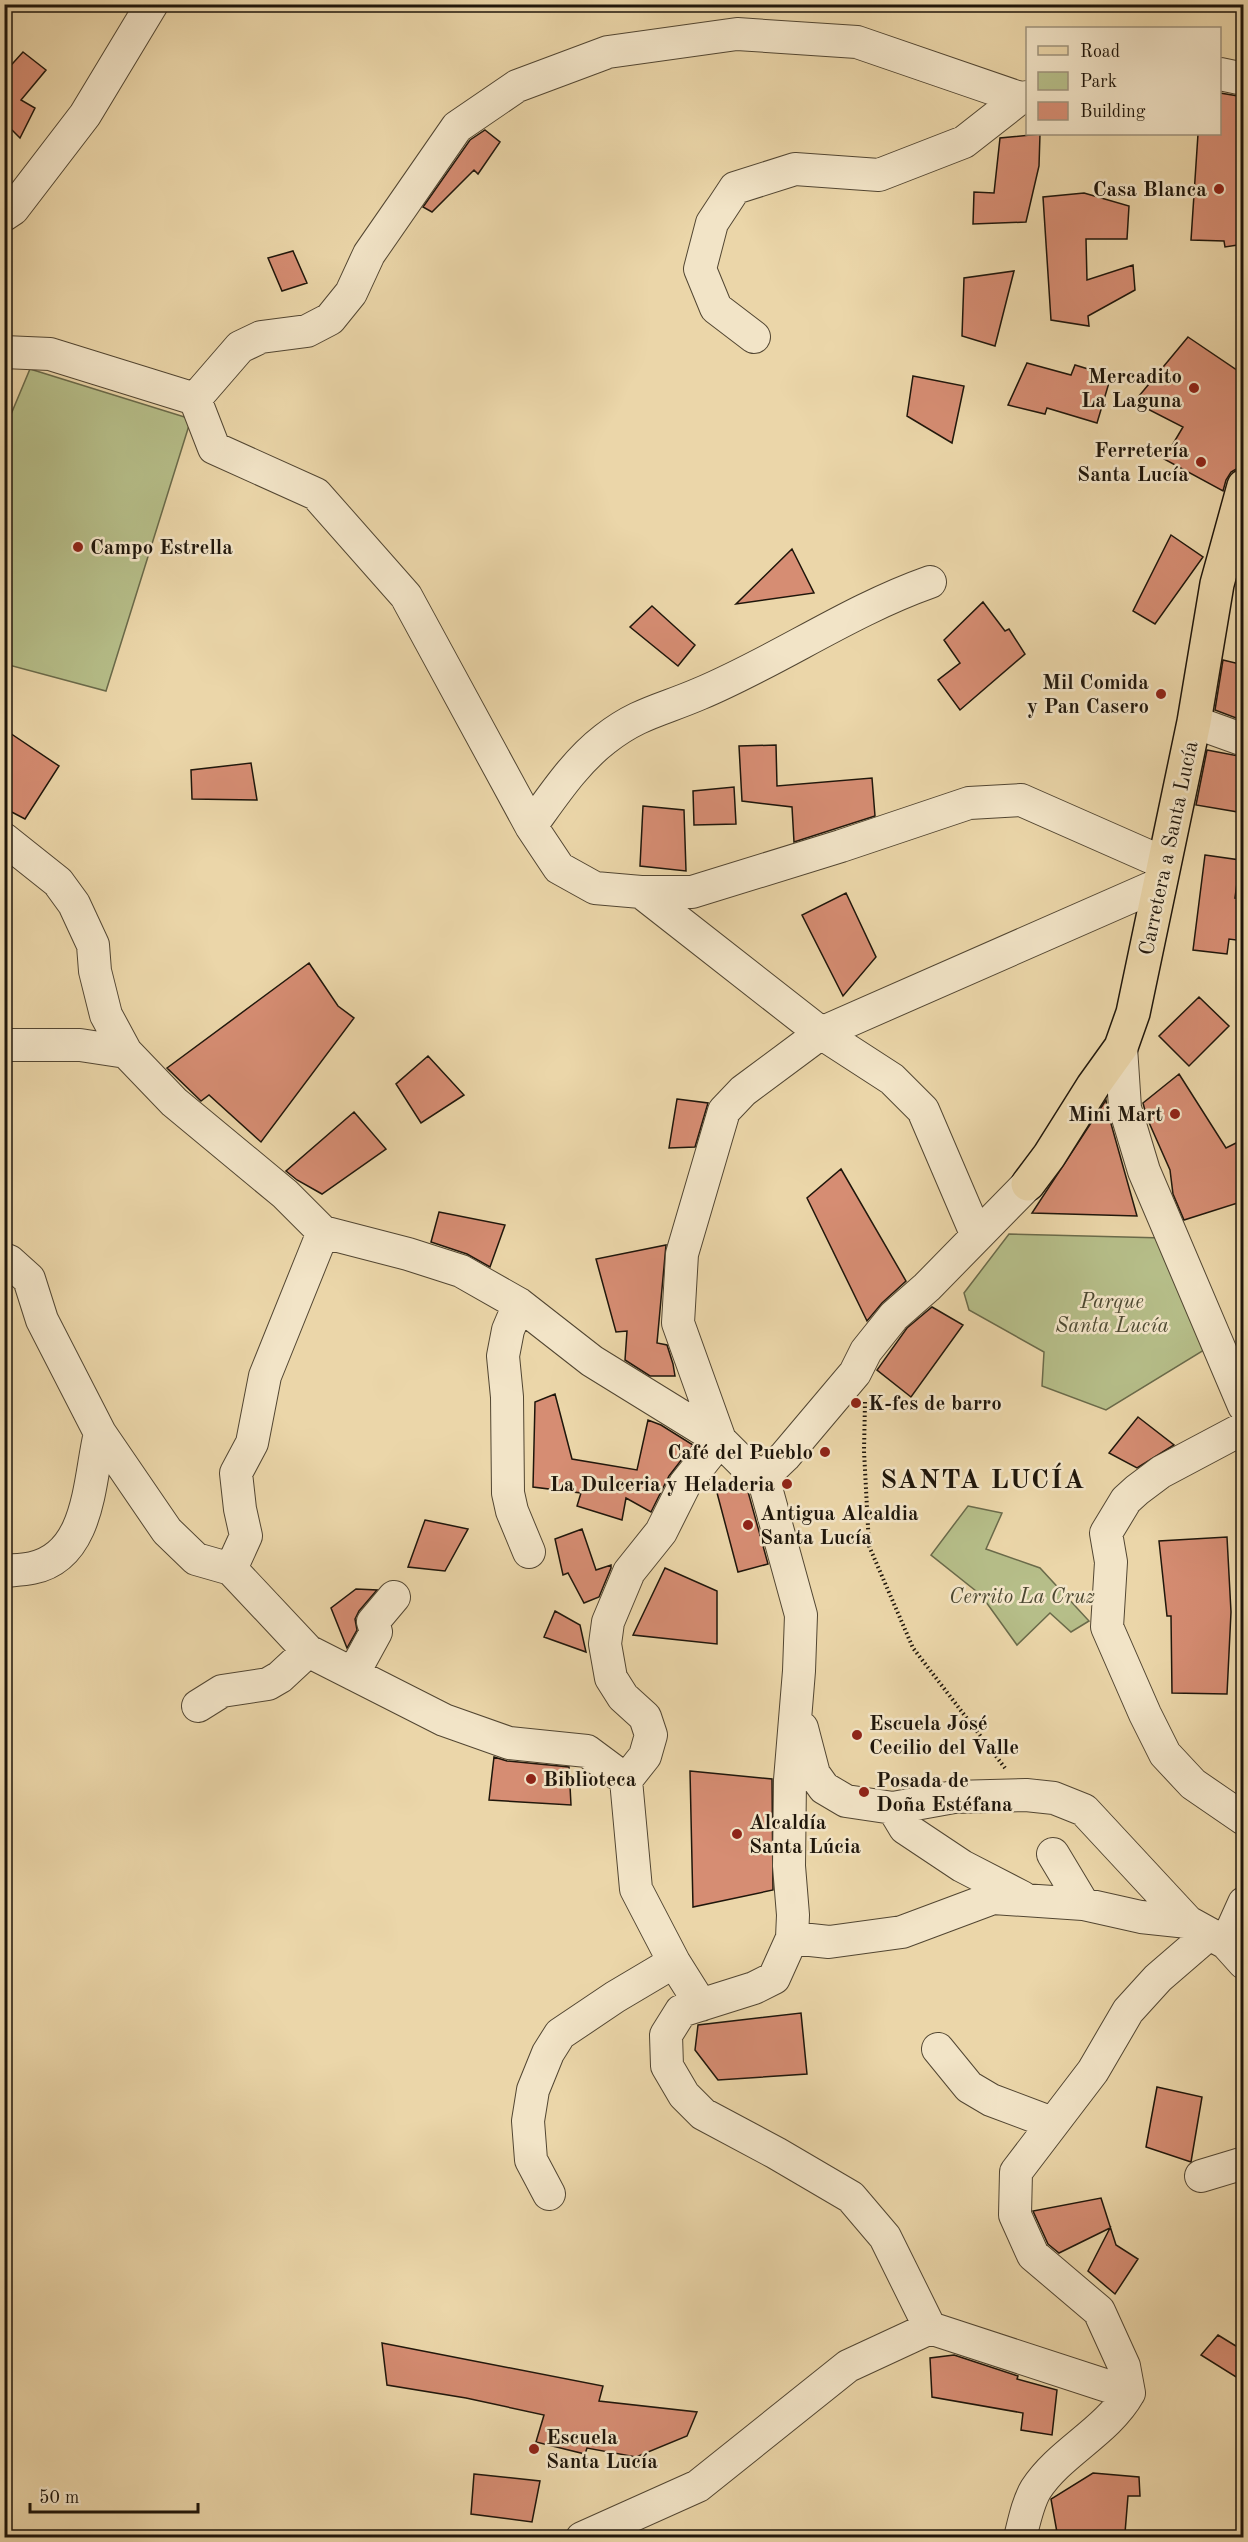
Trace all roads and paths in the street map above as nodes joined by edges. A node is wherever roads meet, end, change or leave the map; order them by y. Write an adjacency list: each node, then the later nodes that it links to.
1 (152, 4): 5 (street)
2 (1221, 74): 3 (street)
3 (1244, 79)
4 (1024, 97): 6 (street); 8 (street)
5 (4, 215)
6 (754, 337)
7 (4, 352): 8 (street)
8 (195, 399): 13 (street)
9 (1244, 486): 11 (main road, Carretera a Santa Lucía)
10 (930, 582): 13 (street)
11 (1194, 722): 12 (street); 15 (main road, Carretera a Santa Lucía)
12 (1244, 740)
13 (531, 826): 16 (street)
14 (4, 839): 20 (street)
15 (1162, 873): 16 (street); 17 (street); 19 (main road, Carretera a Santa Lucía)
16 (641, 892): 17 (street)
17 (821, 1033): 23 (street); 30 (street)
18 (4, 1045): 20 (street)
19 (1121, 1047): 21 (main road, Carretera a Santa Lucía); 27 (street)
20 (126, 1052): 22 (street)
21 (1028, 1184): 23 (street)
22 (323, 1232): 25 (street); 33 (street)
23 (976, 1236): 31 (street)
24 (4, 1259): 29 (street)
25 (519, 1304): 30 (street); 32 (street)
26 (865, 1396): 41 (path)
27 (1244, 1406)
28 (1244, 1428): 43 (street)
29 (100, 1433): 33 (street); 34 (street)
30 (720, 1440): 31 (street); 40 (street)
31 (764, 1477): 39 (street)
32 (529, 1552)
33 (231, 1569): 36 (street)
34 (4, 1571)
35 (394, 1597): 37 (street)
36 (308, 1651): 37 (street); 38 (street)
37 (353, 1674): 40 (street)
38 (198, 1706)
39 (796, 1707): 42 (street); 48 (street)
40 (626, 1780): 50 (street)
41 (1026, 1795): 42 (street); 49 (street)
42 (893, 1808): 45 (street)
43 (1244, 1819)
44 (1053, 1854): 47 (street)
45 (1025, 1899): 47 (street); 48 (street)
46 (1244, 1903): 49 (street)
47 (1083, 1904): 49 (street)
48 (792, 1938): 51 (street)
49 (1216, 1941): 53 (street)
50 (674, 1962): 51 (street); 56 (street)
51 (701, 2005): 57 (street)
52 (938, 2049): 53 (street)
53 (1052, 2123): 58 (street)
54 (1244, 2163): 55 (street)
55 (1201, 2176)
56 (549, 2194)
57 (930, 2328): 58 (street); 59 (street)
58 (1129, 2393): 60 (street)
59 (582, 2538)
60 (1020, 2538)

